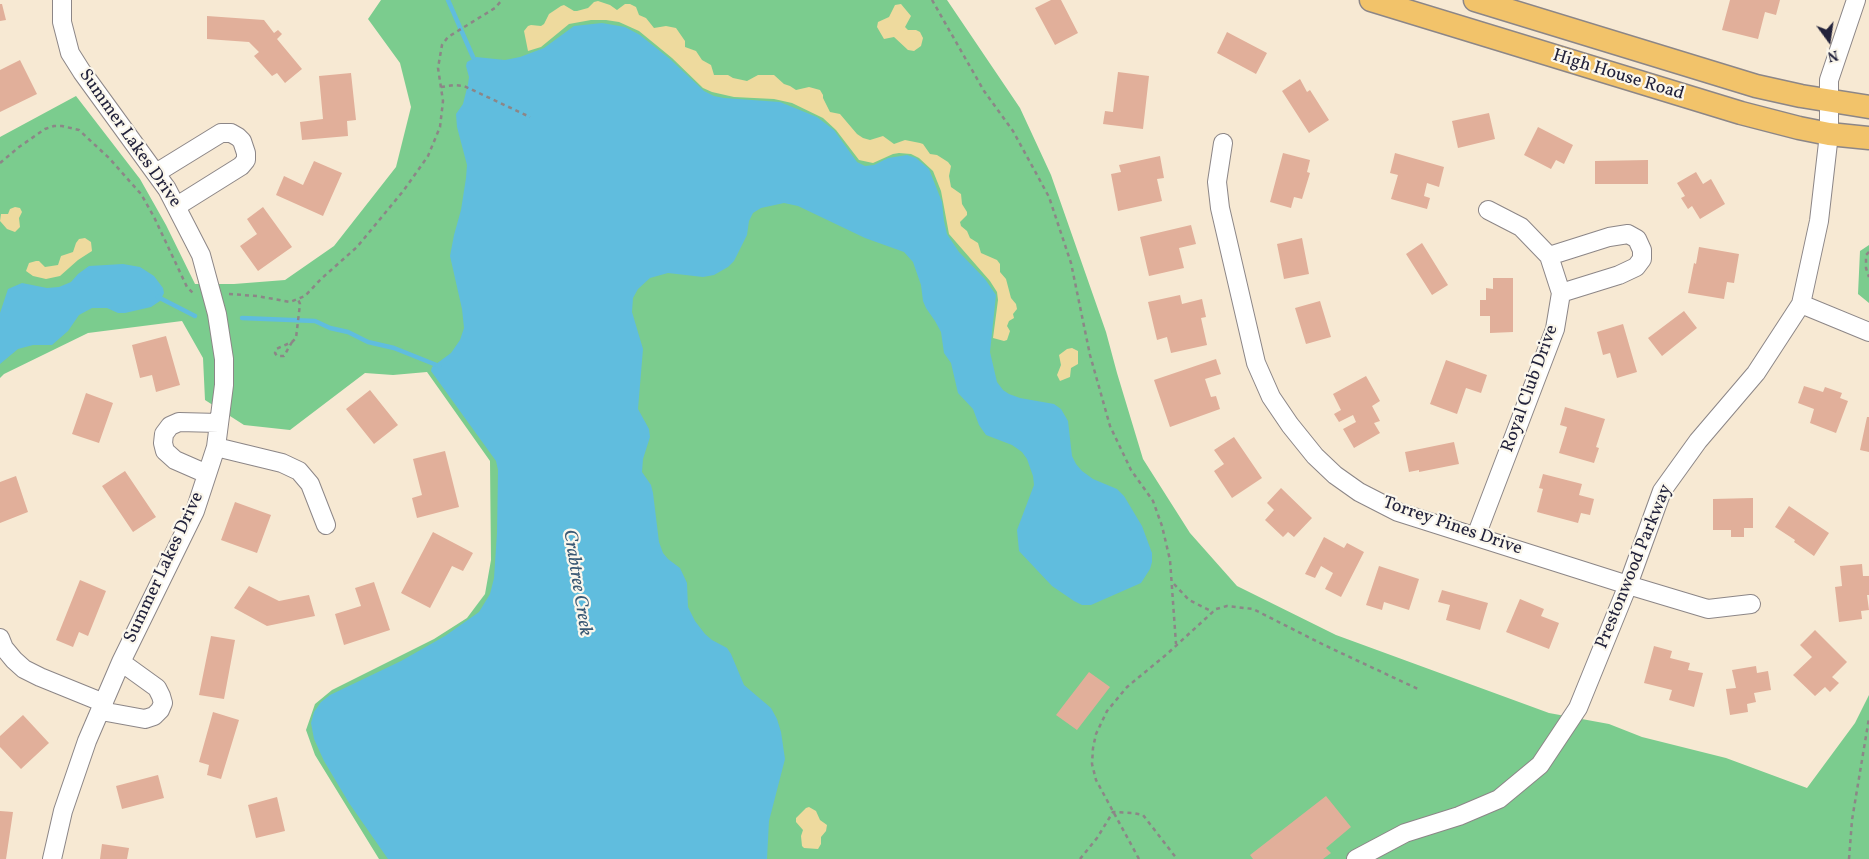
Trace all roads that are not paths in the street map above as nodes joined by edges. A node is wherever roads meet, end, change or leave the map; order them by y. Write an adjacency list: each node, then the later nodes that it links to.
1 (62, 0): 10 (street, Summer Lakes Drive)
2 (1371, 0): 7 (main road, High House Road)
3 (1475, 0): 5 (main road, High House Road)
4 (1856, 0): 5 (street, Prestonwood Parkway)
5 (1829, 102): 6 (main road, High House Road); 7 (street, Prestonwood Parkway)
6 (1869, 107)
7 (1829, 134): 8 (main road, High House Road); 15 (street, Prestonwood Parkway)
8 (1869, 138)
9 (1223, 143): 21 (street, Torrey Pines Drive)
10 (156, 172): 11 (street, Summer Lakes Drive); 11 (street)
11 (177, 206): 17 (street, Summer Lakes Drive)
12 (1488, 210): 13 (street, Royal Club Drive)
13 (1549, 256): 14 (street, Royal Club Drive); 14 (street)
14 (1561, 293): 21 (street, Royal Club Drive)
15 (1801, 304): 16 (street); 22 (street, Prestonwood Parkway)
16 (1869, 332)
17 (219, 423): 18 (street, Summer Lakes Drive); 19 (street, Summer Lakes Drive)
18 (216, 447): 19 (street, Summer Lakes Drive); 20 (street)
19 (207, 474): 25 (street, Summer Lakes Drive)
20 (326, 525)
21 (1476, 536): 22 (street, Torrey Pines Drive)
22 (1628, 585): 23 (street, Torrey Pines Drive); 28 (street, Prestonwood Parkway)
23 (1751, 604)
24 (0, 638): 26 (street)
25 (121, 662): 26 (street, Summer Lakes Drive); 26 (street, Summer Lakes Drive)
26 (103, 707): 27 (street, Summer Lakes Drive)
27 (52, 859)
28 (1356, 859)

